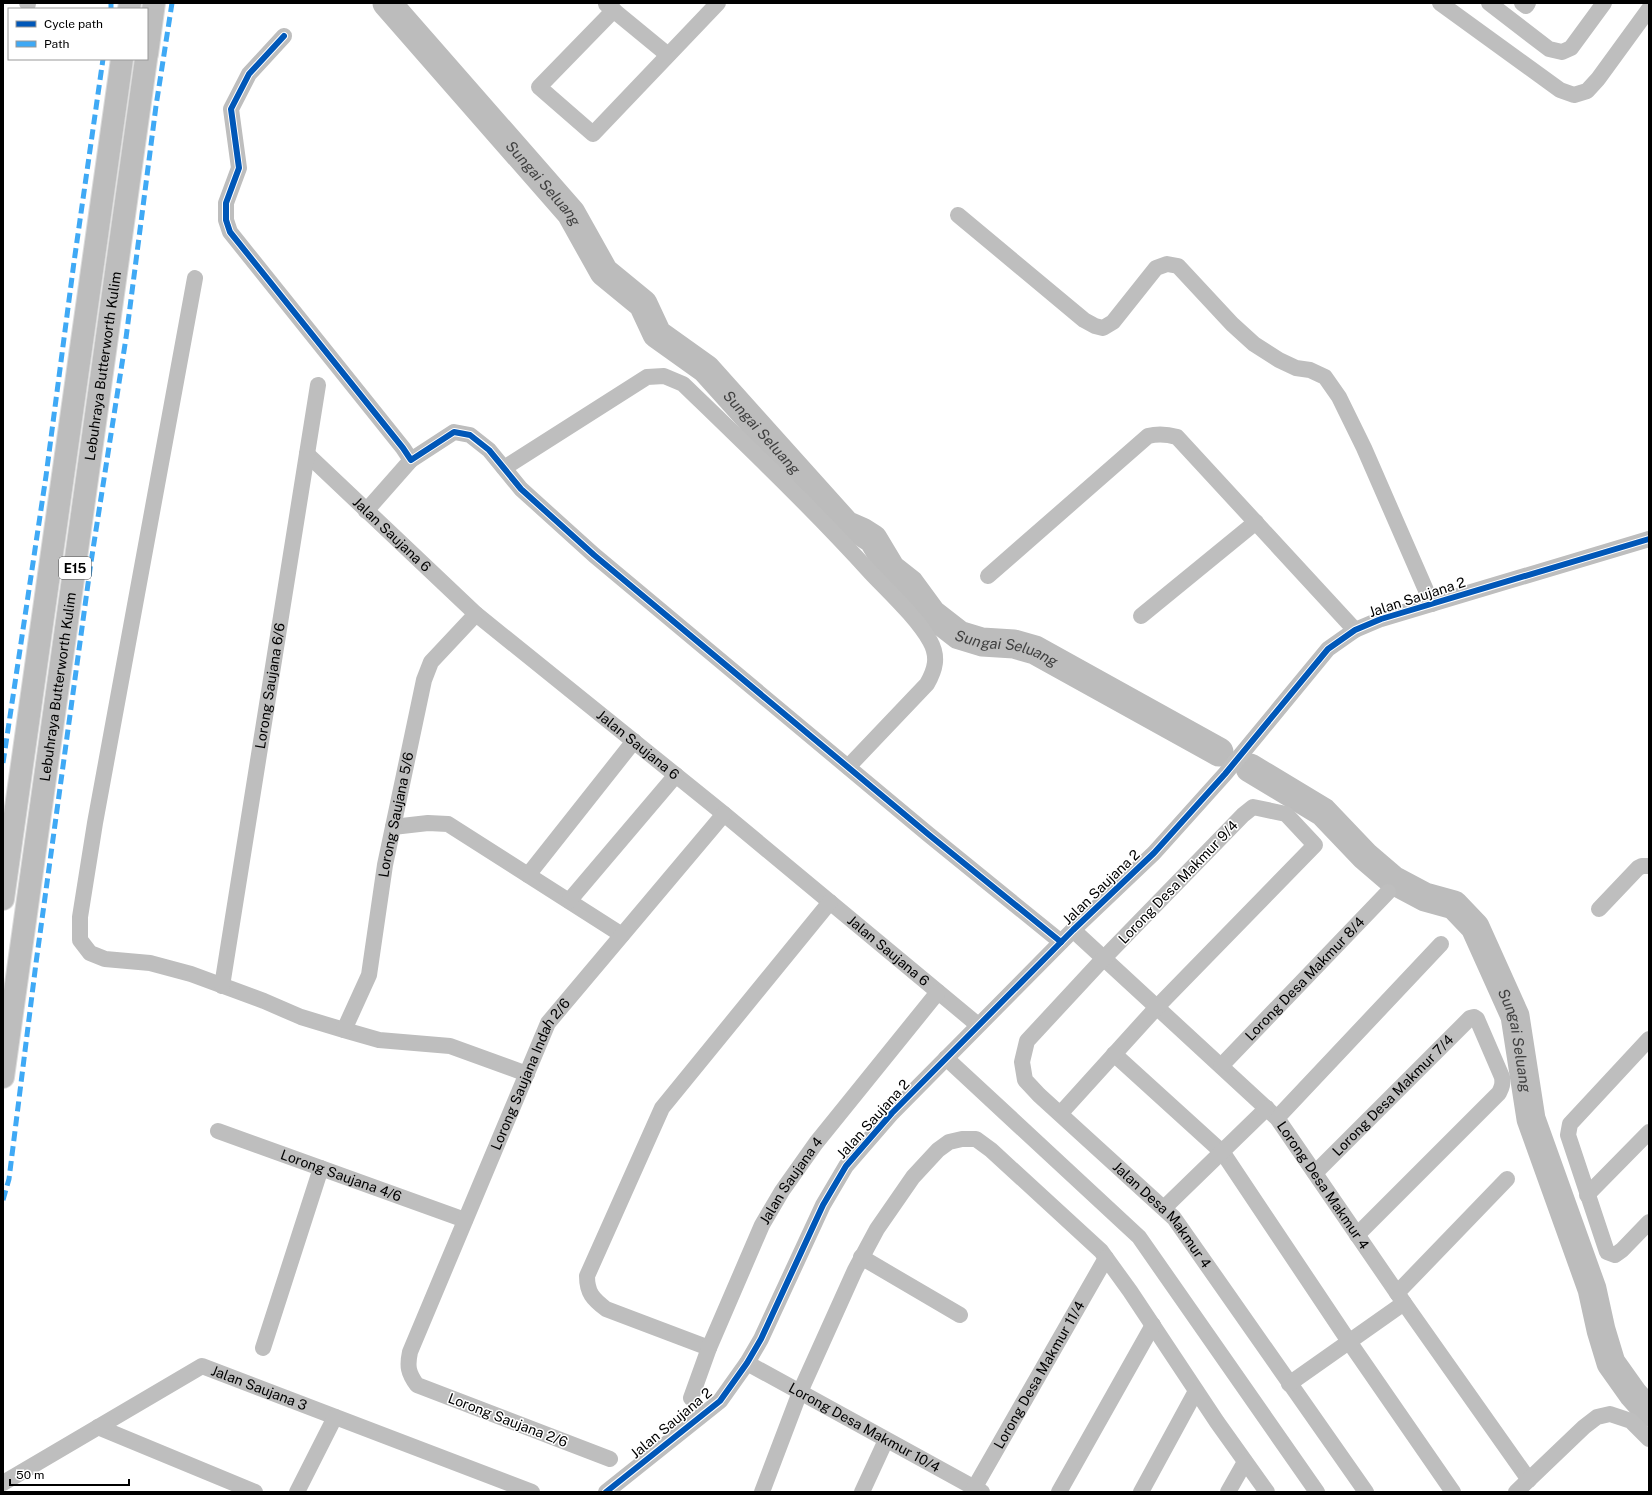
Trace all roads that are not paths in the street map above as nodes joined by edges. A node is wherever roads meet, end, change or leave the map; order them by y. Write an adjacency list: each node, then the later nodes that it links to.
1 (154, 3): 11 (highway)
2 (718, 3): 12 (street)
3 (1440, 3): 9 (street)
4 (1489, 3): 7 (street)
5 (1522, 3): 6 (street)
6 (1528, 3)
7 (1604, 3)
8 (610, 6): 12 (street); 12 (street)
9 (1649, 9)
10 (284, 36): 19 (street)
11 (148, 47)
12 (668, 55)
13 (122, 60): 37 (highway, Lebuhraya Butterworth Kulim / E15)
14 (146, 60): 56 (highway, Lebuhraya Butterworth Kulim / E15)
15 (958, 215): 25 (street)
16 (196, 278): 46 (street)
17 (318, 385): 18 (street, Lorong Saujana 6/6)
18 (307, 454): 21 (street, Jalan Saujana 6); 46 (street, Lorong Saujana 6/6)
19 (411, 460): 20 (street); 21 (street)
20 (504, 468): 30 (street); 30 (street)
21 (366, 511): 26 (street, Jalan Saujana 6)
22 (1256, 522): 24 (street); 27 (street); 28 (street)
23 (1649, 539): 25 (street, Jalan Saujana 2)
24 (988, 576)
25 (1432, 604): 28 (street, Jalan Saujana 2)
26 (476, 614): 29 (street, Jalan Saujana 6); 33 (street, Lorong Saujana 5/6)
27 (1141, 616)
28 (1355, 630): 41 (street, Jalan Saujana 2)
29 (634, 741): 31 (street, Jalan Saujana 6); 35 (street)
30 (848, 767): 43 (street)
31 (676, 775): 32 (street, Jalan Saujana 6); 38 (street)
32 (724, 814): 39 (street, Jalan Saujana 6); 42 (street, Lorong Saujana Indah 2/6)
33 (393, 827): 35 (street); 50 (street, Lorong Saujana 5/6)
34 (1649, 866): 40 (street)
35 (528, 875): 38 (street)
36 (1388, 892): 54 (street, Lorong Desa Makmur 8/4)
37 (3, 899)
38 (569, 901): 42 (street)
39 (830, 902): 47 (street, Jalan Saujana 6); 77 (street)
40 (1599, 909)
41 (1073, 930): 43 (street, Jalan Saujana 2); 45 (street, Lorong Desa Makmur 4)
42 (622, 935): 55 (street, Lorong Saujana Indah 2/6)
43 (1061, 942): 49 (street, Jalan Saujana 2)
44 (1441, 944): 57 (street)
45 (1104, 958): 48 (street, Lorong Desa Makmur 4); 48 (street, Lorong Desa Makmur 9/4); 58 (street, Jalan Desa Makmur 4)
46 (222, 986): 50 (street)
47 (938, 992): 49 (street, Jalan Saujana 6); 77 (street, Jalan Saujana 4)
48 (1157, 1007): 52 (street); 54 (street, Lorong Desa Makmur 4)
49 (978, 1025): 53 (street, Jalan Saujana 2)
50 (344, 1030): 55 (street)
51 (1649, 1039): 65 (street)
52 (1114, 1054): 58 (street); 61 (street)
53 (946, 1058): 78 (street, Jalan Saujana 2); 92 (street)
54 (1221, 1066): 57 (street, Lorong Desa Makmur 4)
55 (527, 1074): 67 (street, Lorong Saujana Indah 2/6)
56 (3, 1077)
57 (1272, 1113): 61 (street); 63 (street, Lorong Desa Makmur 4)
58 (1060, 1114): 66 (street, Jalan Desa Makmur 4)
59 (218, 1131): 62 (street, Lorong Saujana 4/6)
60 (1649, 1132): 65 (street)
61 (1223, 1153): 66 (street); 75 (street)
62 (321, 1168): 67 (street, Lorong Saujana 4/6); 76 (street)
63 (1315, 1173): 69 (street, Lorong Desa Makmur 4); 69 (street, Lorong Desa Makmur 7/4)
64 (1507, 1179): 72 (street)
65 (1587, 1195): 68 (street)
66 (1164, 1208): 80 (street, Jalan Desa Makmur 4)
67 (465, 1220): 79 (street, Lorong Saujana Indah 2/6)
68 (1649, 1222)
69 (1357, 1235): 72 (street, Lorong Desa Makmur 4)
70 (861, 1257): 71 (street); 73 (street); 82 (street)
71 (1106, 1258): 74 (street); 93 (street, Lorong Desa Makmur 11/4)
72 (1400, 1298): 75 (street); 90 (street, Lorong Desa Makmur 4)
73 (960, 1315)
74 (1152, 1325): 81 (street); 100 (street)
75 (1350, 1343): 80 (street); 105 (street)
76 (263, 1348)
77 (709, 1348): 83 (street, Jalan Saujana 4)
78 (747, 1363): 82 (street, Lorong Desa Makmur 10/4); 97 (street, Jalan Saujana 2)
79 (410, 1375): 88 (street, Lorong Saujana 2/6)
80 (1289, 1384): 104 (street, Jalan Desa Makmur 4)
81 (1196, 1390): 89 (street); 101 (street)
82 (800, 1392): 87 (street, Lorong Desa Makmur 10/4); 98 (street)
83 (691, 1398)
84 (335, 1417): 85 (street, Jalan Saujana 3); 95 (street); 96 (street, Jalan Saujana 3)
85 (98, 1427): 91 (street, Jalan Saujana 3); 94 (street)
86 (1649, 1439): 90 (street)
87 (886, 1440): 93 (street, Lorong Desa Makmur 10/4); 99 (street)
88 (610, 1460)
89 (1245, 1462): 102 (street); 103 (street)
90 (1529, 1480): 106 (street)
91 (3, 1483)
92 (1311, 1489)
93 (976, 1491)
94 (255, 1492)
95 (297, 1492)
96 (532, 1492)
97 (606, 1492)
98 (762, 1492)
99 (862, 1492)
100 (1059, 1492)
101 (1141, 1492)
102 (1228, 1492)
103 (1267, 1492)
104 (1366, 1492)
105 (1453, 1492)
106 (1516, 1492)

